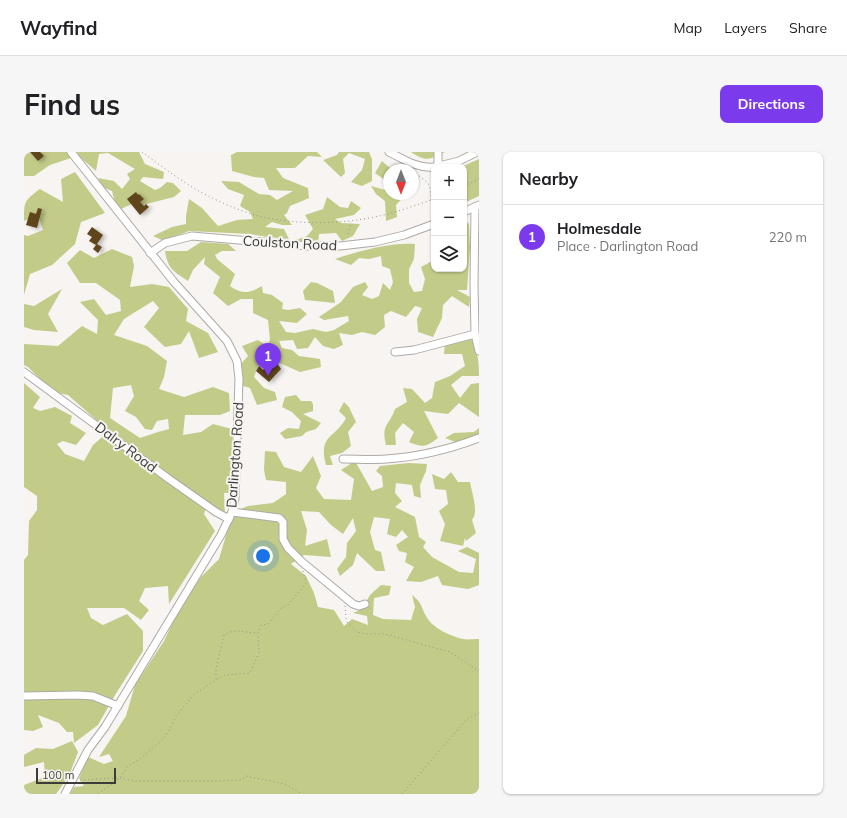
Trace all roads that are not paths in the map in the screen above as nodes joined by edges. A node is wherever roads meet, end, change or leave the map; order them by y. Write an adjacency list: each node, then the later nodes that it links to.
1 (71, 152): 11 (street, Darlington Road)
2 (390, 152): 7 (street)
3 (438, 152): 5 (street)
4 (477, 152): 6 (street)
5 (438, 164)
6 (448, 164)
7 (431, 167)
8 (477, 206): 9 (street); 12 (street)
9 (467, 211)
10 (431, 225): 11 (street, Coulston Road)
11 (152, 256): 19 (street, Darlington Road)
12 (476, 284): 13 (street)
13 (475, 334): 14 (street); 15 (street)
14 (479, 351)
15 (395, 352)
16 (24, 372): 19 (street, Dalry Road)
17 (479, 438): 18 (street)
18 (343, 459)
19 (230, 515): 20 (street, Dalry Road); 22 (street, Darlington Road)
20 (365, 604)
21 (24, 696): 22 (street)
22 (118, 706): 23 (street, Darlington Road)
23 (65, 794)

